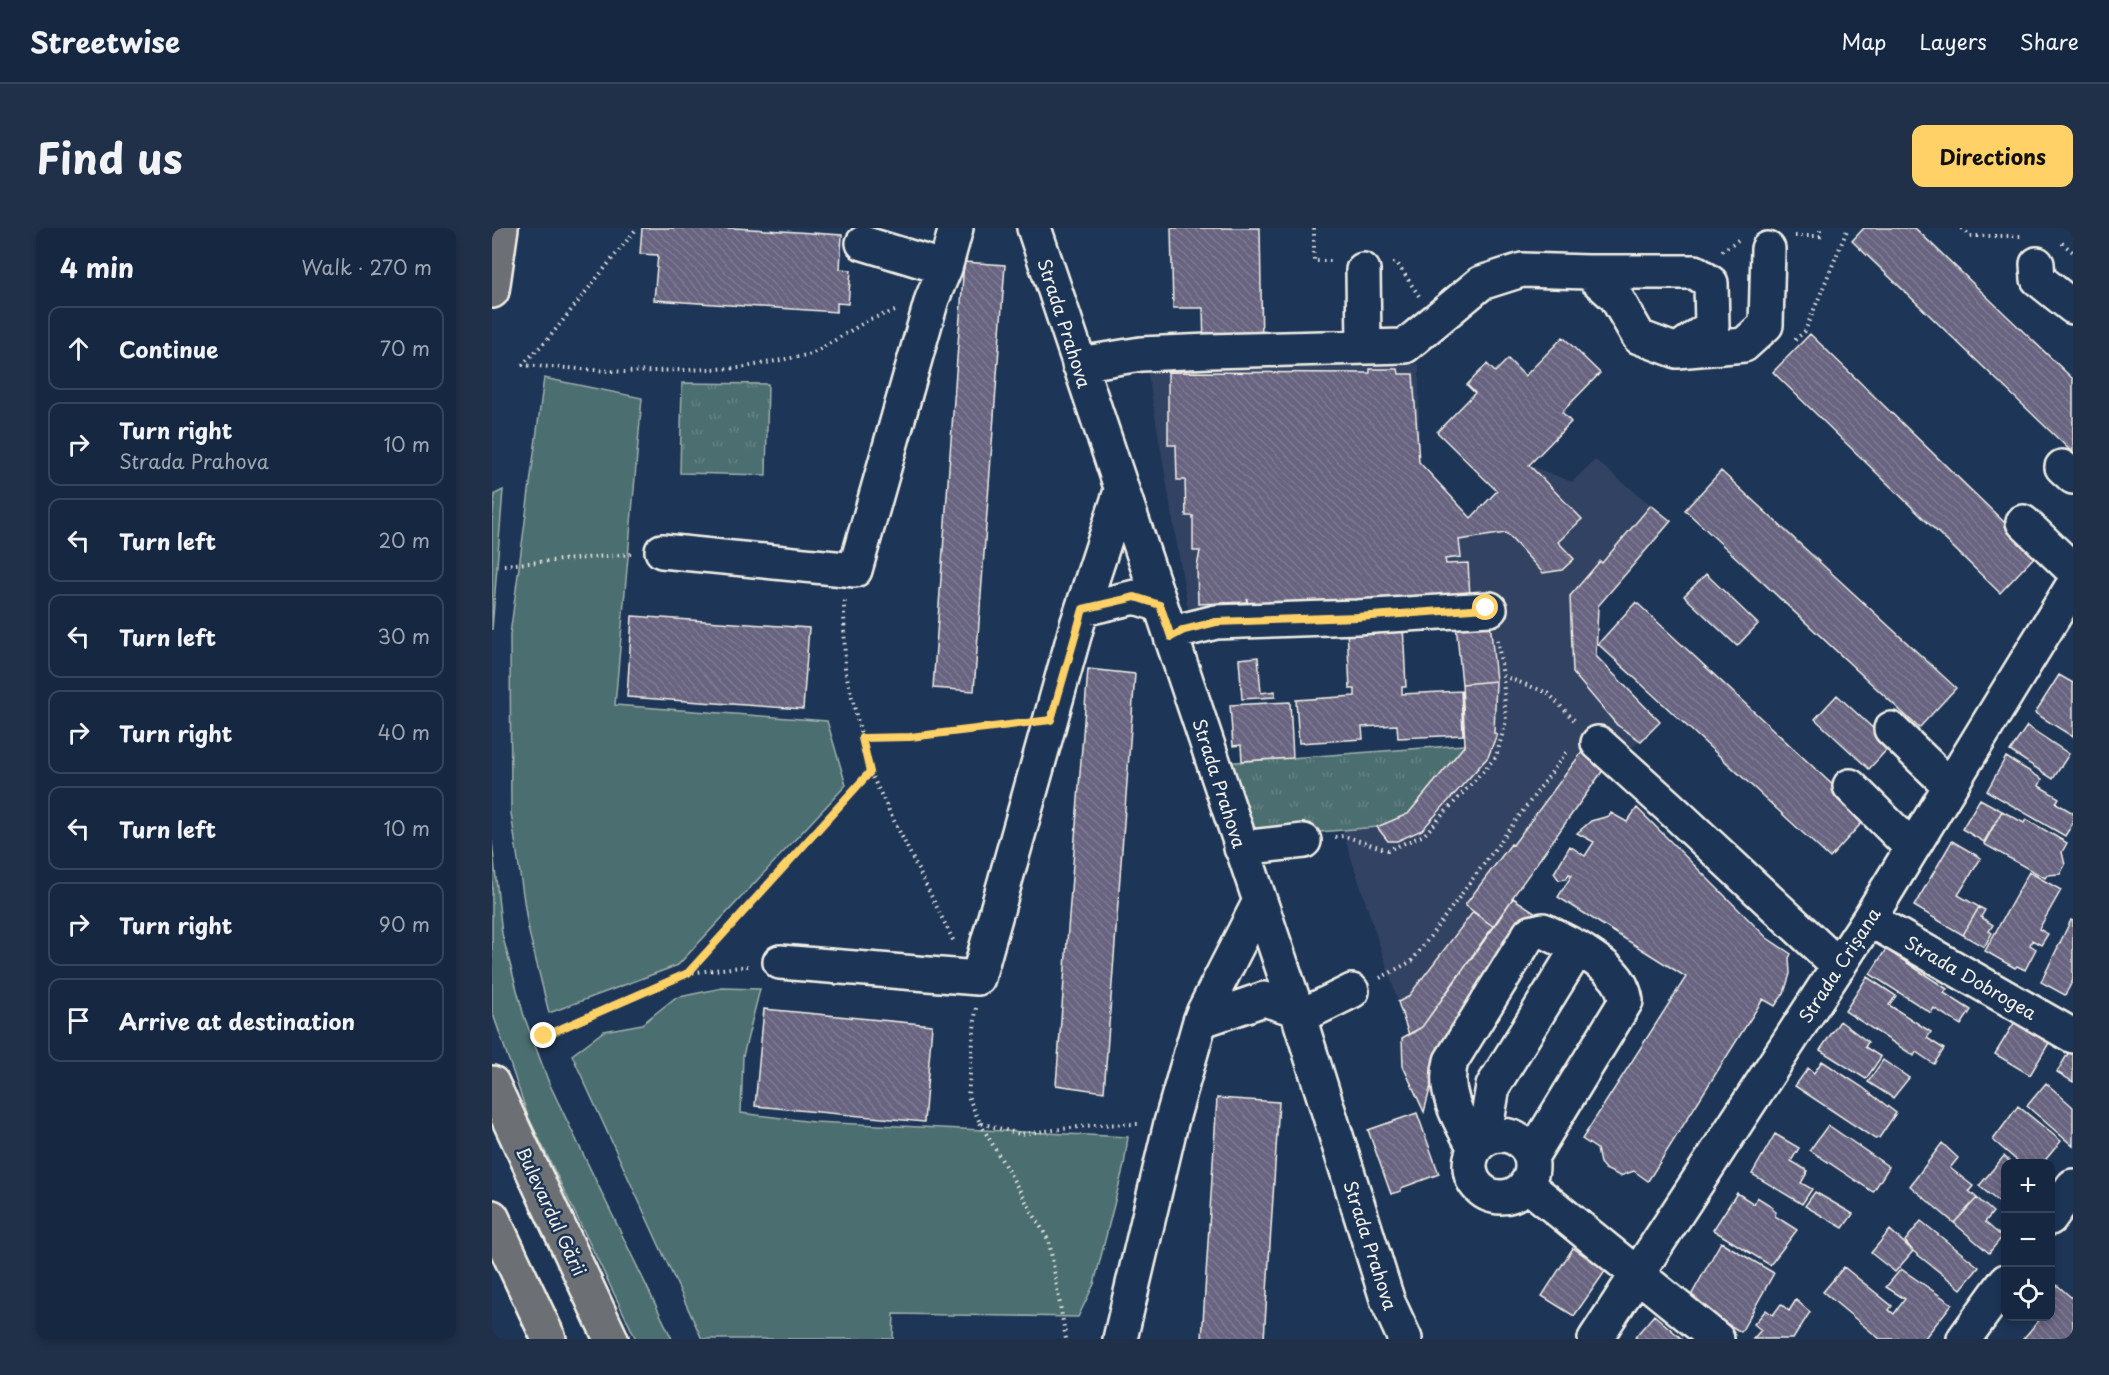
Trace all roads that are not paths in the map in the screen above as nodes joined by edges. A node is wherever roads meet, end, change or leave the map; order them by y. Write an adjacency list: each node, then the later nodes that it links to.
1 (501, 228): 10 (main road)
2 (956, 228): 7 (street)
3 (1034, 228): 14 (street, Strada Prahova)
4 (863, 243): 7 (street)
5 (1768, 249): 13 (street)
6 (2037, 264): 11 (street)
7 (945, 268): 17 (street)
8 (1363, 270): 12 (street)
9 (1588, 273): 12 (street); 13 (street); 13 (street)
10 (492, 291)
11 (2073, 307)
12 (1364, 347): 14 (street)
13 (1677, 351)
14 (1079, 363): 15 (street, Strada Prahova)
15 (1121, 491): 20 (street, Strada Prahova); 21 (street)
16 (2023, 522): 18 (street)
17 (662, 551)
18 (2073, 570)
19 (2073, 585): 27 (street, Strada Crișana)
20 (1160, 605): 21 (street); 23 (street, Strada Prahova)
21 (1083, 609): 34 (street)
22 (1490, 609): 23 (street)
23 (1171, 637): 29 (street, Strada Prahova)
24 (1891, 729): 27 (street)
25 (1583, 740): 35 (street)
26 (1850, 786): 30 (street)
27 (1950, 786): 30 (street, Strada Crișana)
28 (1304, 841): 29 (street)
29 (1241, 848): 31 (street, Strada Prahova)
30 (1912, 848): 32 (street, Strada Crișana)
31 (1259, 903): 37 (street, Strada Prahova); 38 (street)
32 (1869, 919): 35 (street, Strada Crișana); 39 (street, Strada Dobrogea)
33 (1578, 948): 41 (street); 41 (street); 42 (street)
34 (780, 962)
35 (1839, 966): 46 (street, Strada Crișana)
36 (1352, 991): 37 (street)
37 (1297, 1013): 38 (street); 48 (street, Strada Prahova)
38 (1200, 1021): 51 (street)
39 (2073, 1036)
40 (492, 1083): 50 (main road, Bulevardul Gării)
41 (1479, 1144): 42 (street); 42 (street)
42 (1529, 1171): 46 (street)
43 (2073, 1186): 44 (street)
44 (2054, 1213)
45 (492, 1216): 49 (main road)
46 (1637, 1274): 54 (street, Strada Crișana); 55 (street)
47 (2001, 1288): 56 (street)
48 (1388, 1302): 52 (street); 53 (street, Strada Prahova)
49 (549, 1339)
50 (611, 1339)
51 (1120, 1339)
52 (1376, 1339)
53 (1405, 1339)
54 (1595, 1339)
55 (1717, 1339)
56 (1964, 1339)

